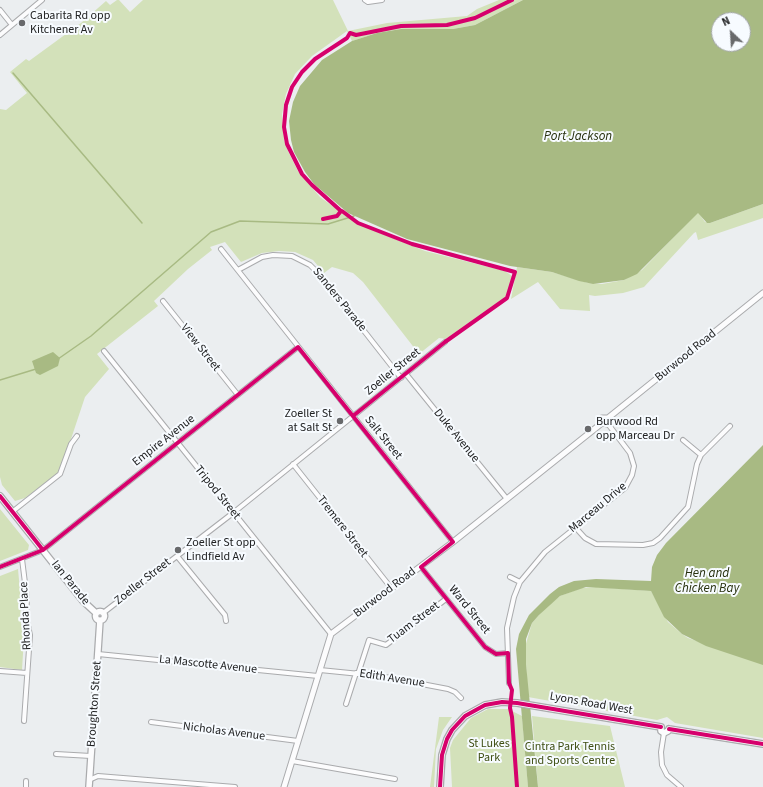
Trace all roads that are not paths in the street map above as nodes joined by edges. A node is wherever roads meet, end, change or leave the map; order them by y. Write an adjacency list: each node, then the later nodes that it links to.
1 (42, 0): 5 (street)
2 (365, 0): 3 (street)
3 (382, 0)
4 (0, 10): 5 (street)
5 (12, 25): 6 (street)
6 (0, 35)
7 (221, 249): 8 (street, Salt Street)
8 (238, 270): 12 (street, Salt Street); 15 (street, Sanders Parade)
9 (763, 293): 18 (street, Burwood Road)
10 (163, 301): 16 (street, View Street)
11 (445, 342): 14 (street, Zoeller Street)
12 (298, 347): 16 (street, Empire Avenue); 17 (street, Salt Street)
13 (104, 351): 22 (street, Tripod Street)
14 (406, 374): 15 (street, Zoeller Street); 26 (street, Duke Avenue)
15 (401, 378): 17 (street, Zoeller Street)
16 (238, 395): 22 (street, Empire Avenue)
17 (353, 416): 24 (street, Zoeller Street); 30 (street, Salt Street)
18 (605, 423): 26 (street, Burwood Road); 29 (street, Marceau Drive)
19 (730, 426): 23 (street)
20 (77, 436): 27 (street)
21 (683, 440): 23 (street)
22 (177, 443): 28 (street, Tripod Street); 31 (street, Empire Avenue)
23 (701, 455): 29 (street)
24 (293, 464): 28 (street, Zoeller Street); 38 (street, Tremere Street)
25 (0, 496): 27 (main road, Ian Parade)
26 (507, 499): 30 (street, Burwood Road)
27 (12, 512): 31 (main road, Ian Parade)
28 (233, 512): 32 (street, Zoeller Street); 44 (street, Tripod Street)
29 (575, 527): 37 (street, Marceau Drive)
30 (453, 542): 34 (street, Burwood Road)
31 (43, 550): 33 (street, Empire Avenue); 40 (main road, Ian Parade)
32 (177, 556): 41 (street, Zoeller Street); 43 (street)
33 (22, 559): 35 (street, Empire Avenue); 48 (street, Rhonda Place)
34 (421, 566): 38 (street, Burwood Road); 39 (street, Ward Street)
35 (0, 567)
36 (510, 577): 37 (street)
37 (520, 582): 45 (street, Marceau Drive)
38 (392, 589): 44 (street, Burwood Road)
39 (446, 599): 45 (street, Ward Street); 50 (street, Tuam Street)
40 (96, 613): 41 (main road); 42 (main road)
41 (103, 613): 42 (main road)
42 (100, 620): 46 (main road, Broughton Street)
43 (226, 621)
44 (331, 634): 49 (street)
45 (508, 653): 51 (street, Marceau Drive)
46 (98, 654): 49 (street, La Mascotte Avenue); 62 (main road, Broughton Street)
47 (0, 671): 48 (street)
48 (27, 673): 54 (street, Rhonda Place)
49 (319, 673): 50 (street, Edith Avenue); 59 (street)
50 (357, 673): 52 (street, Edith Avenue); 53 (street, Tuam Street)
51 (509, 683)
52 (461, 698)
53 (346, 704)
54 (24, 721)
55 (151, 722): 59 (street, Nicholas Avenue)
56 (661, 727): 57 (main road); 58 (main road); 74 (main road, Lyons Road West)
57 (669, 729): 58 (main road); 60 (main road)
58 (664, 733): 75 (street)
59 (298, 741): 63 (street)
60 (763, 744)
61 (56, 754): 62 (street)
62 (91, 756): 65 (main road, Broughton Street)
63 (292, 761): 64 (street); 73 (street)
64 (395, 779)
65 (89, 780): 67 (street); 70 (main road, Broughton Street)
66 (26, 781): 69 (street)
67 (154, 781): 68 (street); 71 (street)
68 (217, 786): 72 (street)
69 (26, 787)
70 (88, 787)
71 (153, 787)
72 (235, 787)
73 (284, 787)
74 (440, 787)
75 (681, 787)

